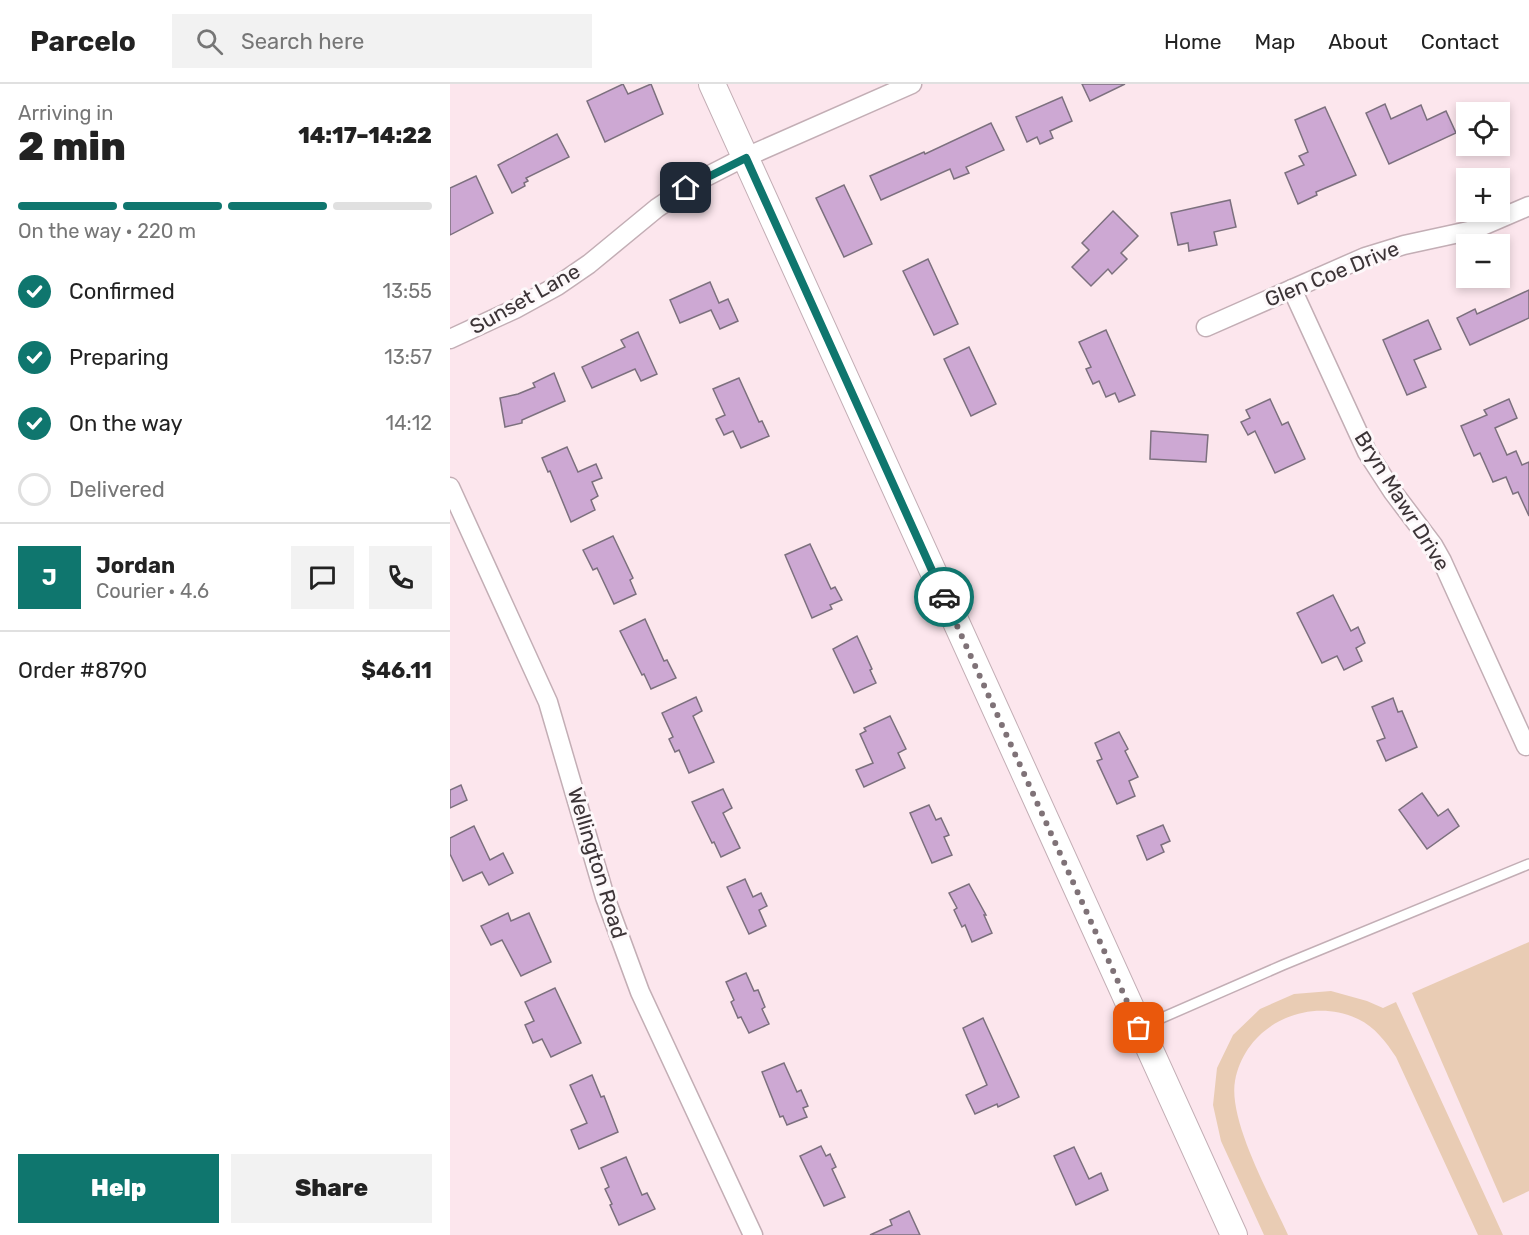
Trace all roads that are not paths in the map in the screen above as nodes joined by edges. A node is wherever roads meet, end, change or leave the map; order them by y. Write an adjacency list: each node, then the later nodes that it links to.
1 (712, 84): 3 (street)
2 (912, 84): 3 (street, Sunset Lane)
3 (746, 158): 7 (street, Sunset Lane); 11 (street)
4 (1529, 206): 5 (street, Glen Coe Drive)
5 (1292, 289): 6 (street, Glen Coe Drive); 9 (street, Bryn Mawr Drive)
6 (1206, 327)
7 (450, 339)
8 (450, 487): 12 (street, Wellington Road)
9 (1528, 747)
10 (1529, 864): 11 (lane)
11 (1139, 1028): 13 (street)
12 (753, 1235)
13 (1234, 1235)

